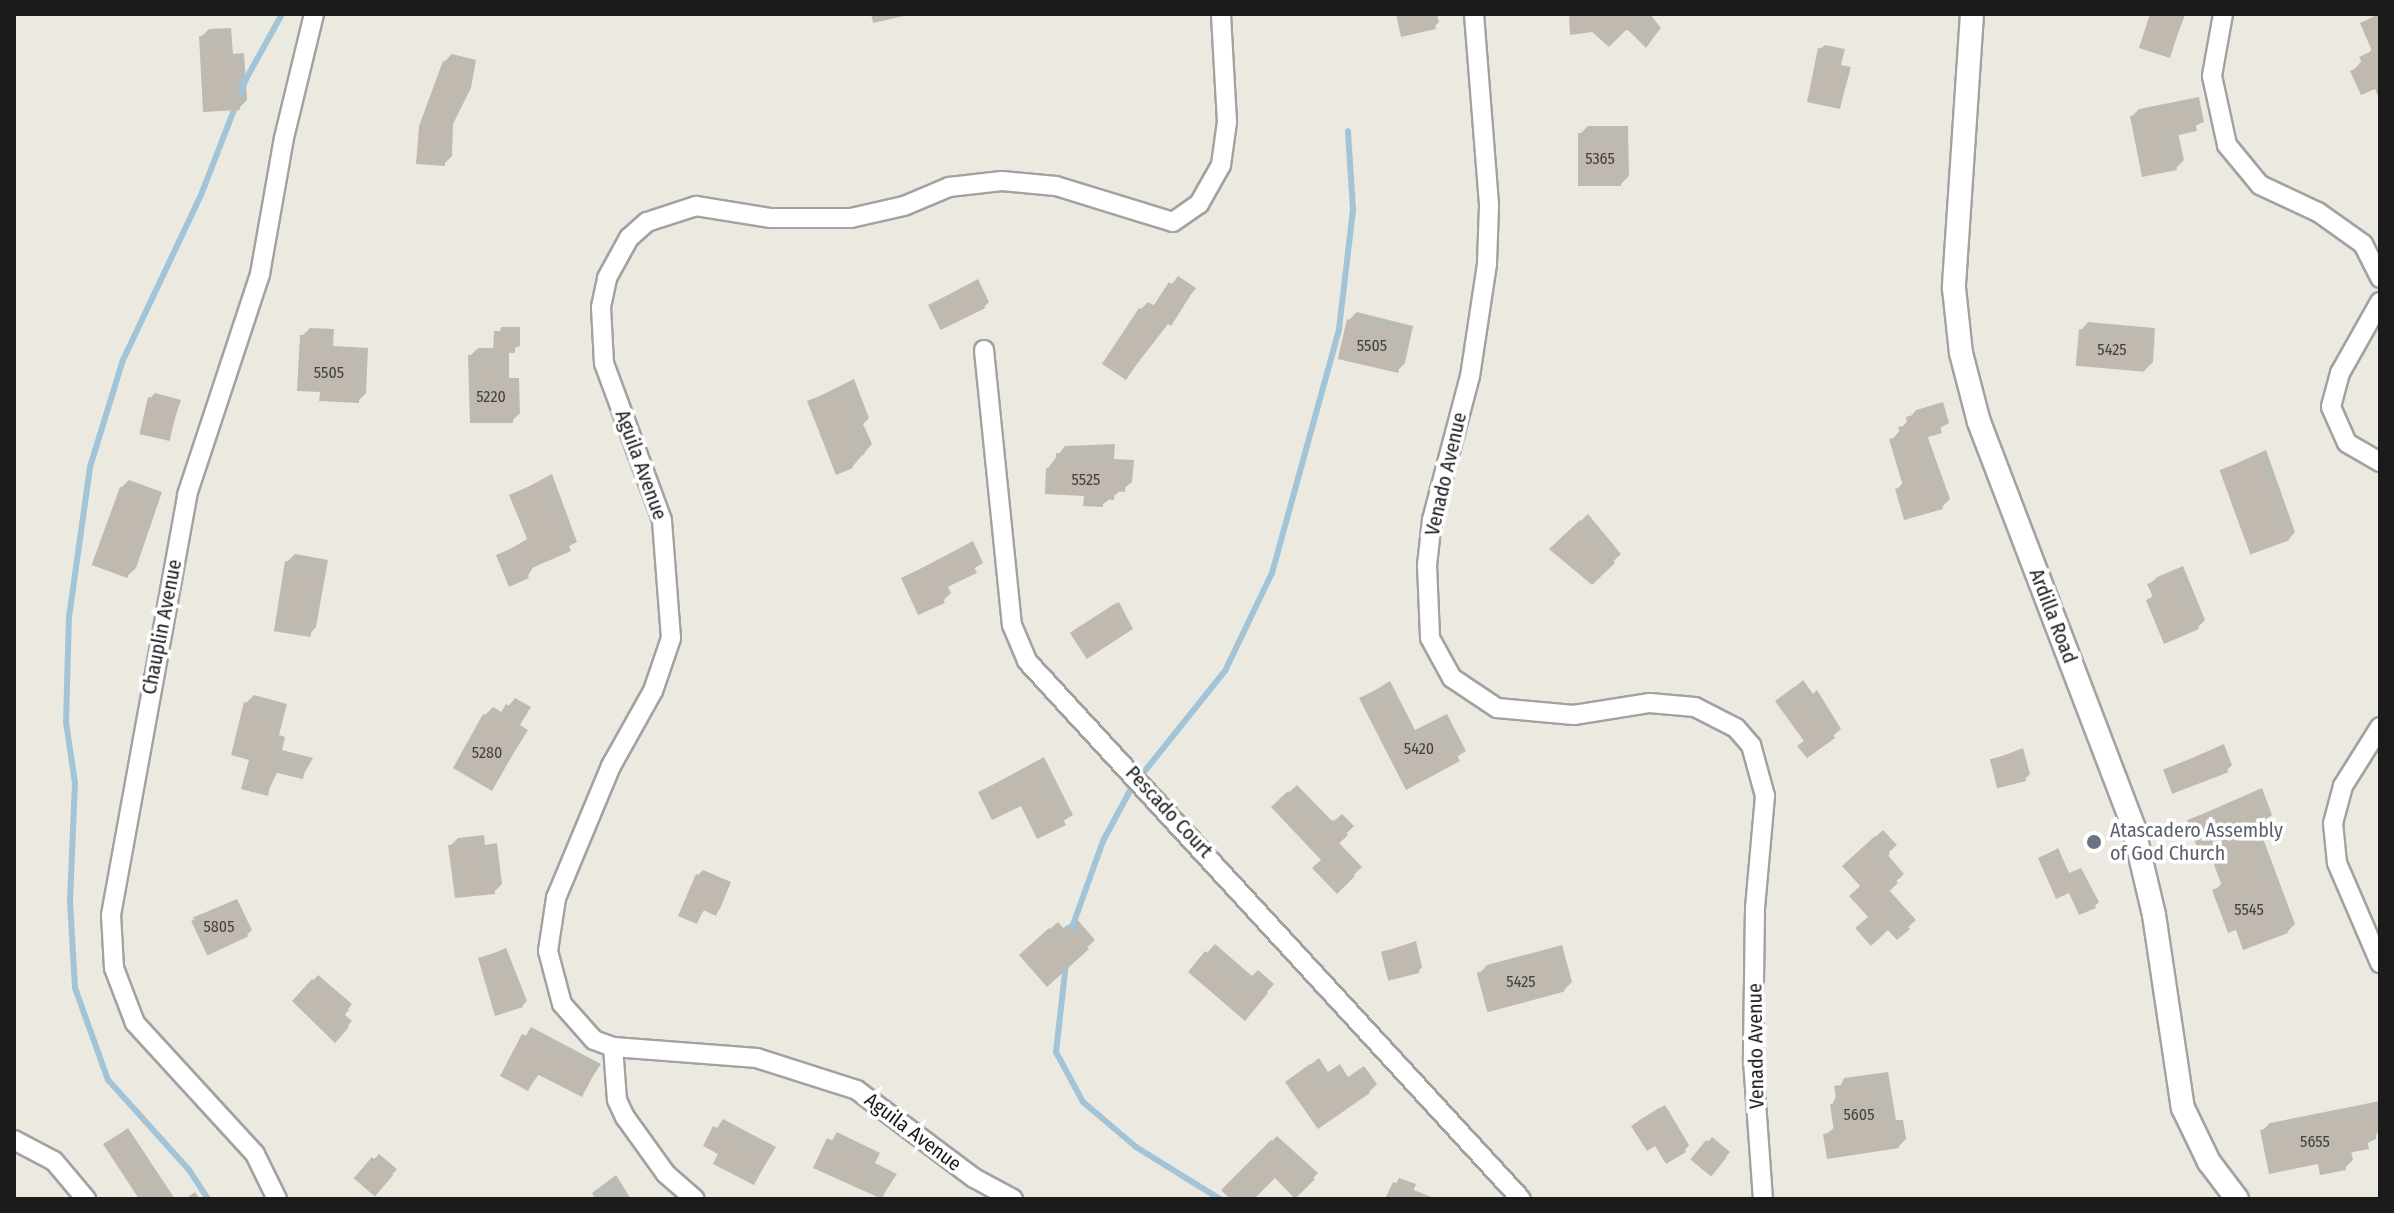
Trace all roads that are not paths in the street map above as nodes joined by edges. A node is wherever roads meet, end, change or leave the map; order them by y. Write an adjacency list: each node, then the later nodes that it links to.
1 (314, 14): 15 (street, Chauplin Avenue)
2 (1221, 14): 12 (street, Aguila Avenue)
3 (1474, 14): 19 (street, Venado Avenue)
4 (1972, 14): 20 (street, Ardilla Road)
5 (2223, 14): 6 (street)
6 (2380, 278)
7 (2380, 302): 9 (street)
8 (984, 350): 18 (street, Pescado Court)
9 (2380, 462)
10 (2380, 727): 11 (street)
11 (2380, 963)
12 (613, 1047): 16 (street); 17 (street, Aguila Avenue)
13 (14, 1140): 14 (street)
14 (86, 1199)
15 (277, 1199)
16 (695, 1199)
17 (1013, 1199)
18 (1521, 1199)
19 (1763, 1199)
20 (2237, 1199)

